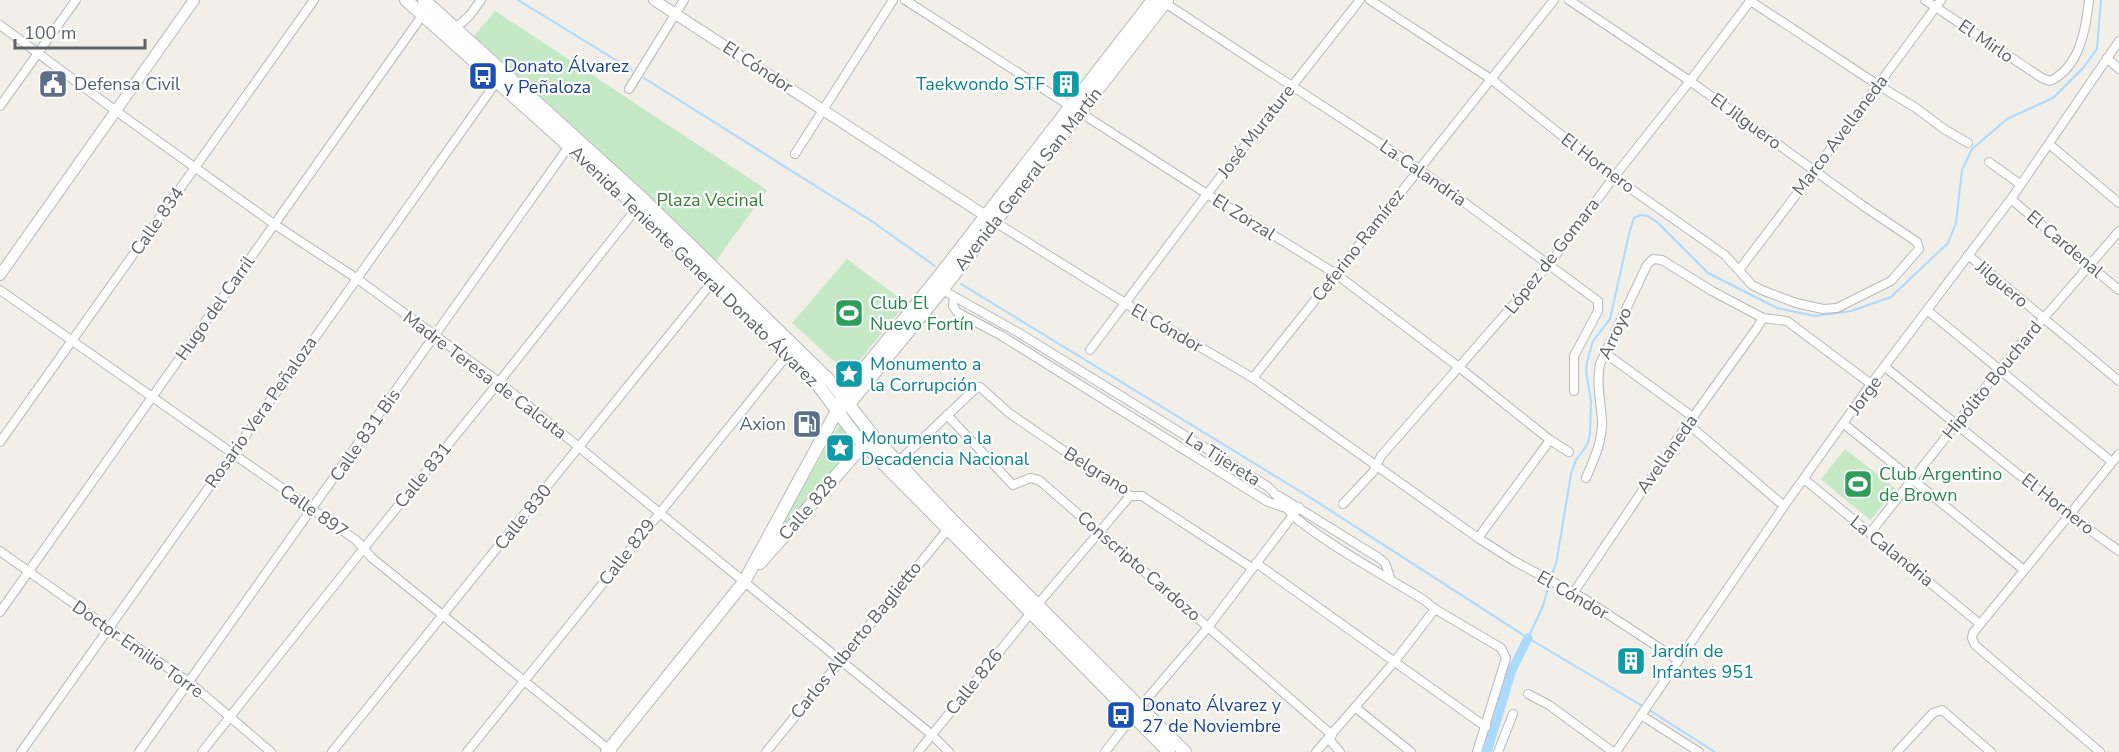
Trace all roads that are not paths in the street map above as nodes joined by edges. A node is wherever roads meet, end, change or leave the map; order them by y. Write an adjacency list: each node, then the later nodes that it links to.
1 (76, 0): 24 (street)
2 (194, 0): 36 (street)
3 (314, 0): 42 (street, Calle 834)
4 (406, 0): 19 (main road, Avenida Teniente General Donato Álvarez)
5 (481, 0): 22 (street)
6 (654, 0): 20 (street, El Cóndor)
7 (684, 0): 20 (street)
8 (893, 0): 34 (street)
9 (905, 0): 35 (street, El Zorzal)
10 (1360, 0): 31 (street, José Murature)
11 (1370, 0): 28 (street, El Hornero)
12 (1554, 0): 28 (street, Ceferino Ramírez)
13 (1569, 0): 29 (street, El Jilguero)
14 (1750, 0): 29 (street, López de Gomara); 30 (street)
15 (1925, 0): 18 (street, El Mirlo)
16 (2090, 0): 18 (street, El Mirlo)
17 (1161, 1): 31 (street, La Calandria); 35 (main road, Avenida General San Martín)
18 (1938, 4): 30 (street, Marco Avellaneda)
19 (426, 6): 22 (main road, Avenida Teniente General Donato Álvarez); 27 (main road, Avenida Teniente General Donato Álvarez); 52 (street, Hugo del Carril)
20 (675, 14): 32 (street); 34 (street, El Cóndor)
21 (0, 25): 24 (street, Madre Teresa de Calcuta)
22 (455, 29): 27 (main road, Avenida Teniente General Donato Álvarez)
23 (2119, 41): 25 (street, Jorge)
24 (38, 52): 33 (street); 36 (street, Madre Teresa de Calcuta)
25 (2107, 58): 26 (street); 38 (street, Jorge)
26 (2119, 69)
27 (500, 77): 39 (main road, Avenida Teniente General Donato Álvarez); 50 (main road, Avenida Teniente General Donato Álvarez); 60 (street, Rosario Vera Peñaloza)
28 (1491, 79): 43 (street, Ceferino Ramírez); 45 (street, El Hornero)
29 (1690, 81): 44 (street, El Jilguero); 45 (street, López de Gomara)
30 (1878, 85): 37 (street); 44 (street, Marco Avellaneda)
31 (1292, 86): 43 (street, La Calandria); 47 (street, José Murature)
32 (629, 89)
33 (0, 106)
34 (823, 109): 40 (street); 51 (street, El Cóndor)
35 (1075, 109): 47 (street, El Zorzal); 51 (main road, Avenida General San Martín)
36 (116, 111): 42 (street, Madre Teresa de Calcuta); 58 (street)
37 (1968, 143)
38 (2049, 144): 46 (street, Jorge); 49 (street)
39 (569, 146): 50 (main road, Avenida Teniente General Donato Álvarez); 72 (street, Calle 831 Bis)
40 (795, 154)
41 (1989, 162): 46 (street, El Cardenal)
42 (196, 166): 52 (street, Madre Teresa de Calcuta); 73 (street, Calle 834)
43 (1419, 169): 55 (street, La Calandria); 59 (street, Ceferino Ramírez)
44 (1815, 170): 57 (street, Marco Avellaneda); 67 (street, El Jilguero)
45 (1614, 177): 55 (street, López de Gomara); 57 (street, El Hornero)
46 (2020, 184): 48 (street, Jorge)
47 (1207, 194): 59 (street, El Zorzal); 66 (street, José Murature)
48 (2010, 199): 54 (street, Jorge); 56 (street, El Cardenal)
49 (2119, 203)
50 (641, 204): 61 (main road, Avenida Teniente General Donato Álvarez); 83 (street, Calle 831); 89 (main road, Avenida Teniente General Donato Álvarez)
51 (991, 219): 62 (main road, Avenida General San Martín); 66 (street, El Cóndor)
52 (274, 224): 60 (street, Madre Teresa de Calcuta); 88 (street, Hugo del Carril)
53 (2119, 231): 56 (street, Hipólito Bouchard)
54 (1968, 255): 68 (street, Jorge); 70 (street, Jilguero)
55 (1549, 264): 79 (street, López de Gomara); 86 (street, La Calandria)
56 (2089, 265): 64 (street, El Cardenal); 70 (street, Hipólito Bouchard)
57 (1739, 270): 67 (street, El Hornero)
58 (0, 274)
59 (1336, 274): 79 (street, El Zorzal); 81 (street, Ceferino Ramírez)
60 (356, 278): 72 (street, Madre Teresa de Calcuta); 99 (street, Rosario Vera Peñaloza)
61 (713, 281): 77 (main road, Avenida Teniente General Donato Álvarez); 97 (street, Calle 830)
62 (938, 287): 65 (street, La Tijereta); 89 (main road, Avenida General San Martín)
63 (0, 290): 73 (street, Calle 897)
64 (2119, 290)
65 (954, 297): 71 (street, La Tijereta); 74 (street)
66 (1125, 303): 75 (street, José Murature); 81 (street, El Cóndor)
67 (1831, 309)
68 (1927, 310): 78 (street, Jorge); 80 (street)
69 (1763, 318): 76 (street, Arroyo); 85 (street); 91 (street, Avellaneda)
70 (2043, 318): 80 (street, Hipólito Bouchard); 82 (street, Jilguero)
71 (1014, 330): 74 (street); 84 (street, La Tijereta)
72 (435, 336): 83 (street, Madre Teresa de Calcuta); 113 (street, Calle 831 Bis)
73 (73, 340): 88 (street, Calle 897); 96 (street, Calle 834)
74 (1013, 343): 87 (street)
75 (1090, 350)
76 (1605, 353): 91 (street); 104 (street, Arroyo)
77 (788, 354): 89 (main road, Avenida Teniente General Donato Álvarez); 114 (street, Calle 829)
78 (1885, 367): 85 (street, Jorge); 92 (street, El Hornero)
79 (1460, 368): 95 (street, El Zorzal); 103 (street, López de Gomara)
80 (2000, 369): 92 (street, Hipólito Bouchard); 102 (street)
81 (1253, 378): 103 (street, El Cóndor)
82 (2119, 381)
83 (499, 382): 97 (street, Madre Teresa de Calcuta); 121 (street, Calle 831)
84 (1099, 382): 87 (street); 107 (street, La Tijereta)
85 (1871, 384): 93 (street, Jorge)
86 (1574, 391)
87 (1091, 392): 112 (street)
88 (152, 397): 99 (street, Calle 897); 126 (street, Hugo del Carril)
89 (843, 403): 94 (main road, Avenida Teniente General Donato Álvarez); 128 (main road, Avenida General San Martín)
90 (947, 415): 101 (street); 108 (street, Belgrano); 118 (street, Conscripto Cardozo)
91 (1690, 421): 110 (street); 129 (street, Avellaneda)
92 (1956, 423): 106 (street, Hipólito Bouchard); 115 (street, El Hornero)
93 (1844, 424): 105 (street, Jorge); 106 (street)
94 (869, 440): 101 (main road, Avenida Teniente General Donato Álvarez); 117 (main road, Avenida Teniente General Donato Álvarez); 128 (main road, Calle 828)
95 (1550, 440): 98 (street, El Zorzal); 120 (street)
96 (0, 442)
97 (579, 448): 114 (street, Madre Teresa de Calcuta); 133 (street, Calle 830)
98 (1569, 452)
99 (231, 454): 113 (street, Calle 897); 136 (street, Rosario Vera Peñaloza)
100 (2119, 454): 102 (street)
101 (898, 462): 130 (main road, Avenida Teniente General Donato Álvarez)
102 (2112, 462): 115 (street)
103 (1376, 465): 109 (street, López de Gomara); 120 (street, El Cóndor)
104 (1586, 478)
105 (1804, 479): 110 (street, Jorge); 119 (street, La Calandria)
106 (1911, 479): 119 (street, Hipólito Bouchard); 125 (street)
107 (1277, 495): 111 (street); 112 (street, La Tijereta)
108 (1130, 496): 118 (street); 124 (street, Belgrano)
109 (1343, 504)
110 (1784, 506): 138 (street, Jorge)
111 (1299, 507): 116 (street); 127 (street)
112 (1286, 508): 116 (street, La Tijereta)
113 (312, 509): 121 (street, Calle 897); 141 (street, Calle 831 Bis)
114 (658, 513): 128 (street, Madre Teresa de Calcuta); 140 (street, Calle 829)
115 (2069, 515): 122 (street, El Hornero); 125 (street)
116 (1293, 516): 124 (street); 127 (street, La Tijereta)
117 (948, 529): 130 (main road, Avenida Teniente General Donato Álvarez); 137 (street, Carlos Alberto Baglietto)
118 (1098, 531): 130 (street); 135 (street, Conscripto Cardozo)
119 (1870, 532): 134 (street, La Calandria)
120 (1478, 538): 129 (street, El Cóndor)
121 (364, 548): 133 (street, Calle 897); 147 (street, Calle 831)
122 (2119, 550)
123 (0, 551): 126 (street, Doctor Emilio Torre)
124 (1254, 565): 135 (street); 139 (street, Belgrano)
125 (2024, 570): 134 (street)
126 (29, 572): 132 (street, Hugo del Carril); 136 (street, Doctor Emilio Torre)
127 (1391, 580): 131 (street, La Tijereta)
128 (744, 582): 137 (street, Madre Teresa de Calcuta); 151 (main road, Avenida General San Martín)
129 (1574, 592): 138 (street, El Cóndor)
130 (1034, 608): 145 (main road, Avenida Teniente General Donato Álvarez); 149 (street, Calle 826)
131 (1435, 609): 139 (street); 148 (street, La Tijereta)
132 (0, 612)
133 (444, 614): 140 (street, Calle 897); 156 (street, Calle 830)
134 (1980, 624): 173 (street)
135 (1209, 626): 145 (street); 150 (street, Conscripto Cardozo)
136 (108, 628): 141 (street, Doctor Emilio Torre); 152 (street, Rosario Vera Peñaloza)
137 (840, 659): 149 (street, Madre Teresa de Calcuta); 158 (street, Carlos Alberto Baglietto)
138 (1678, 660): 144 (street, Jorge)
139 (1395, 661): 143 (street); 148 (street, Belgrano)
140 (525, 681): 151 (street, Calle 897); 157 (street, Calle 829)
141 (189, 682): 147 (street, Doctor Emilio Torre); 153 (street, Calle 831 Bis)
142 (1528, 694): 169 (street)
143 (1356, 708): 150 (street); 166 (street)
144 (1644, 710): 169 (street, Jorge); 170 (street)
145 (1137, 712): 161 (street); 162 (main road, Avenida Teniente General Donato Álvarez); 163 (main road, Avenida Teniente General Donato Álvarez)
146 (1513, 714): 168 (street)
147 (230, 718): 154 (street, Calle 831); 155 (street, Doctor Emilio Torre)
148 (1486, 727): 167 (street)
149 (932, 735): 159 (street, Calle 826); 160 (street, Madre Teresa de Calcuta)
150 (1330, 736): 164 (street); 165 (street, Conscripto Cardozo)
151 (610, 751)
152 (21, 752)
153 (139, 752)
154 (202, 752)
155 (271, 752)
156 (332, 752)
157 (467, 752)
158 (766, 752)
159 (918, 752)
160 (949, 752)
161 (1105, 752)
162 (1169, 752)
163 (1185, 752)
164 (1316, 752)
165 (1340, 752)
166 (1411, 752)
167 (1477, 752)
168 (1498, 752)
169 (1614, 752)
170 (1698, 752)
171 (1897, 752): 172 (street)
172 (1991, 752)
173 (2100, 752)

